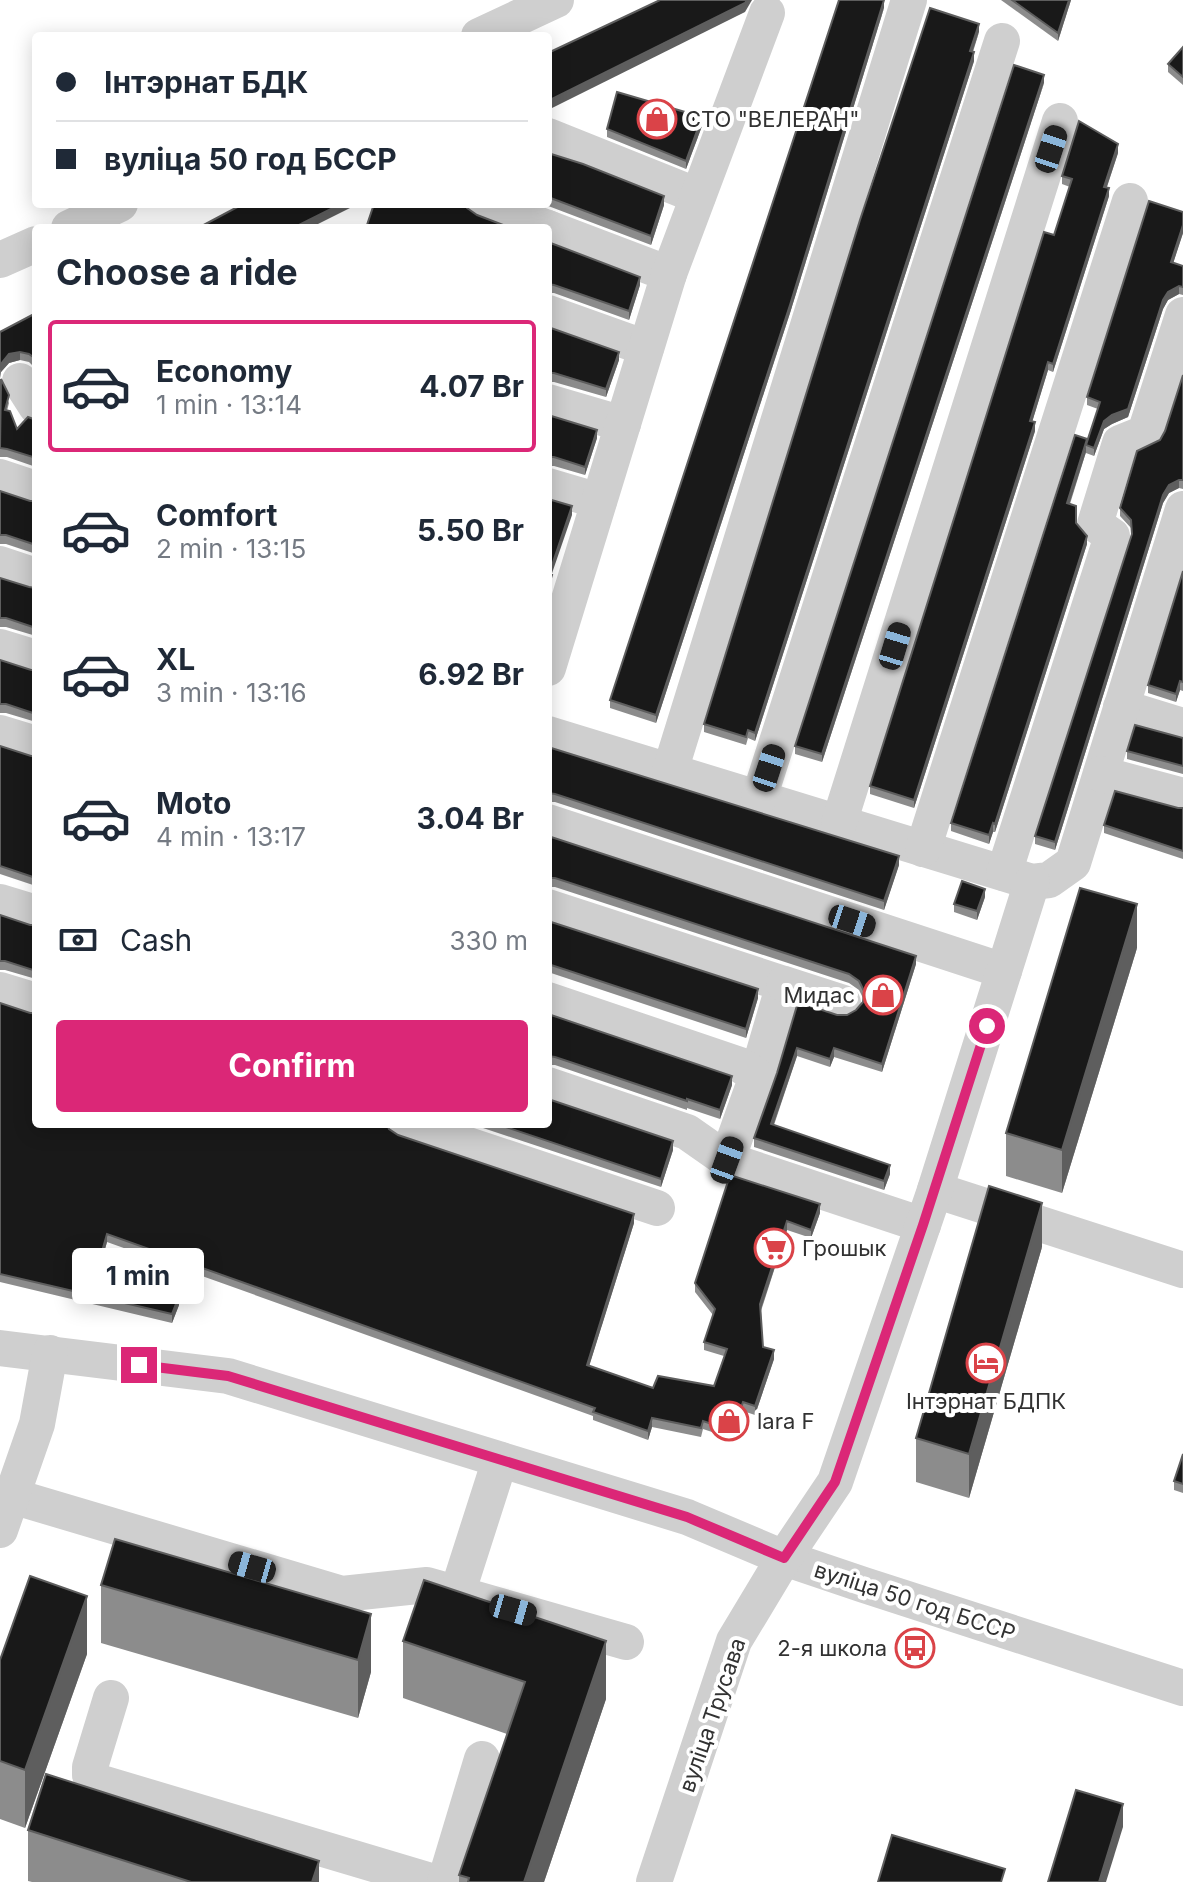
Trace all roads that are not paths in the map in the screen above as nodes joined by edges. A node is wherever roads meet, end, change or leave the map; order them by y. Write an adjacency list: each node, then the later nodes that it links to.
1 (556, 0): 4 (street)
2 (909, 0): 39 (street)
3 (767, 13): 8 (street)
4 (488, 32)
5 (1002, 41): 42 (street)
6 (1060, 121): 44 (street)
7 (552, 138): 8 (street)
8 (698, 196): 17 (street)
9 (1130, 201): 45 (street)
10 (112, 208): 12 (street)
11 (495, 208): 13 (street)
12 (78, 224)
13 (537, 224)
14 (552, 230): 17 (street)
15 (32, 246): 16 (street)
16 (0, 260)
17 (669, 274): 20 (street)
18 (552, 314): 20 (street)
19 (1183, 315): 46 (street, вуліца Трусава)
20 (646, 348): 22 (street)
21 (552, 403): 22 (street)
22 (623, 424): 26 (street)
23 (0, 477): 25 (street)
24 (552, 487): 26 (street)
25 (32, 488)
26 (599, 501): 30 (street)
27 (1183, 509): 34 (street)
28 (0, 564): 29 (street)
29 (32, 575)
30 (561, 576): 31 (street)
31 (552, 638)
32 (0, 647): 33 (street)
33 (32, 657)
34 (1121, 707): 35 (street); 40 (street)
35 (1183, 726)
36 (0, 733): 38 (street)
37 (552, 735): 39 (street)
38 (32, 743)
39 (670, 771): 42 (street)
40 (1101, 774): 41 (street); 46 (street)
41 (1183, 796)
42 (759, 798): 44 (street)
43 (552, 823): 50 (street)
44 (839, 823): 45 (street)
45 (923, 849): 46 (street)
46 (1018, 877): 50 (street, вуліца Трусава)
47 (0, 902): 49 (street)
48 (552, 908): 51 (street)
49 (32, 912)
50 (1004, 971): 60 (street, вуліца Трусава)
51 (784, 984): 55 (street); 56 (street)
52 (0, 990): 53 (street)
53 (32, 1000)
54 (552, 1001): 56 (street)
55 (843, 1003)
56 (757, 1076): 59 (street)
57 (552, 1086): 59 (street)
58 (417, 1128): 61 (street)
59 (727, 1160): 62 (street)
60 (935, 1190): 62 (street, вуліца Трусава); 63 (street)
61 (657, 1208)
62 (923, 1225): 69 (street, вуліца Трусава)
63 (1183, 1270)
64 (0, 1348): 65 (street, вуліца 50 год БССР)
65 (50, 1353): 66 (street, вуліца 50 год БССР); 67 (street)
66 (500, 1460): 69 (street, вуліца 50 год БССР); 70 (street)
67 (12, 1496): 68 (street); 70 (street)
68 (0, 1530)
69 (784, 1558): 72 (street, вуліца 50 год БССР); 77 (street, вуліца Трусава)
70 (457, 1594): 71 (street)
71 (626, 1642)
72 (1183, 1688)
73 (111, 1698): 75 (street)
74 (482, 1759): 76 (street)
75 (434, 1882)
76 (445, 1882)
77 (654, 1882)

